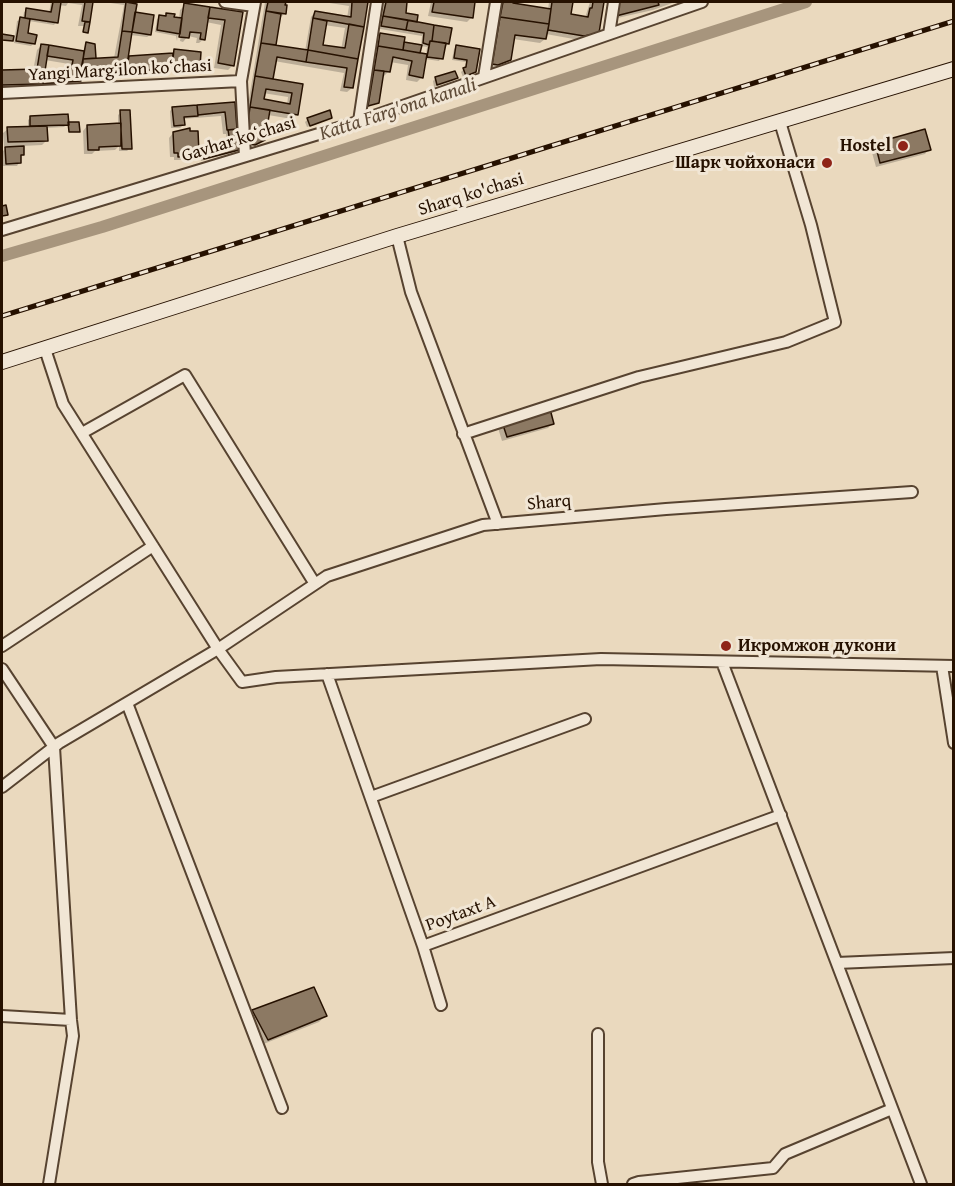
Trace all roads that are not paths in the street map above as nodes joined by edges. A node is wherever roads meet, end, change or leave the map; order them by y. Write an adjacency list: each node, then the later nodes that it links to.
1 (225, 2): 6 (street)
2 (377, 2): 12 (street)
3 (496, 2): 9 (street)
4 (614, 2): 7 (street)
5 (702, 2): 7 (street, Gavhar koʻchasi)
6 (255, 4): 10 (street)
7 (609, 34): 9 (street, Gavhar koʻchasi)
8 (954, 69): 13 (main road, Sharq ko'chasi)
9 (484, 77): 12 (street, Gavhar koʻchasi)
10 (241, 81): 11 (street, Yangi Margʻilon koʻchasi); 14 (street)
11 (2, 93)
12 (359, 121): 14 (street, Gavhar koʻchasi)
13 (780, 122): 16 (main road, Sharq ko'chasi); 20 (street)
14 (245, 156): 15 (street, Gavhar koʻchasi)
15 (2, 230)
16 (397, 236): 17 (main road, Sharq ko'chasi); 20 (street)
17 (45, 349): 18 (main road, Sharq ko'chasi); 19 (street)
18 (2, 362)
19 (82, 433): 23 (street); 24 (street)
20 (463, 434): 22 (street)
21 (912, 492): 22 (street, Sharq)
22 (498, 524): 24 (street, Sharq)
23 (153, 546): 25 (street); 26 (street)
24 (315, 584): 26 (street, Sharq)
25 (2, 646)
26 (218, 649): 30 (street); 31 (street, Sharq)
27 (722, 662): 28 (street); 30 (street); 37 (street)
28 (948, 666): 33 (street)
29 (2, 669): 34 (street)
30 (327, 674): 36 (street, Poytaxt A)
31 (127, 703): 34 (street, Sharq); 45 (street)
32 (585, 719): 36 (street)
33 (954, 742)
34 (54, 747): 35 (street, Sharq); 43 (street)
35 (2, 787)
36 (371, 797): 38 (street, Poytaxt A)
37 (781, 815): 38 (street, Poytaxt A); 40 (street)
38 (423, 946): 41 (street)
39 (954, 958): 40 (street)
40 (837, 963): 46 (street)
41 (441, 1005)
42 (2, 1016): 43 (street)
43 (71, 1020): 47 (street)
44 (598, 1034): 48 (street)
45 (282, 1108)
46 (891, 1109): 49 (street); 50 (street)
47 (49, 1185)
48 (602, 1185)
49 (633, 1185)
50 (921, 1185)

